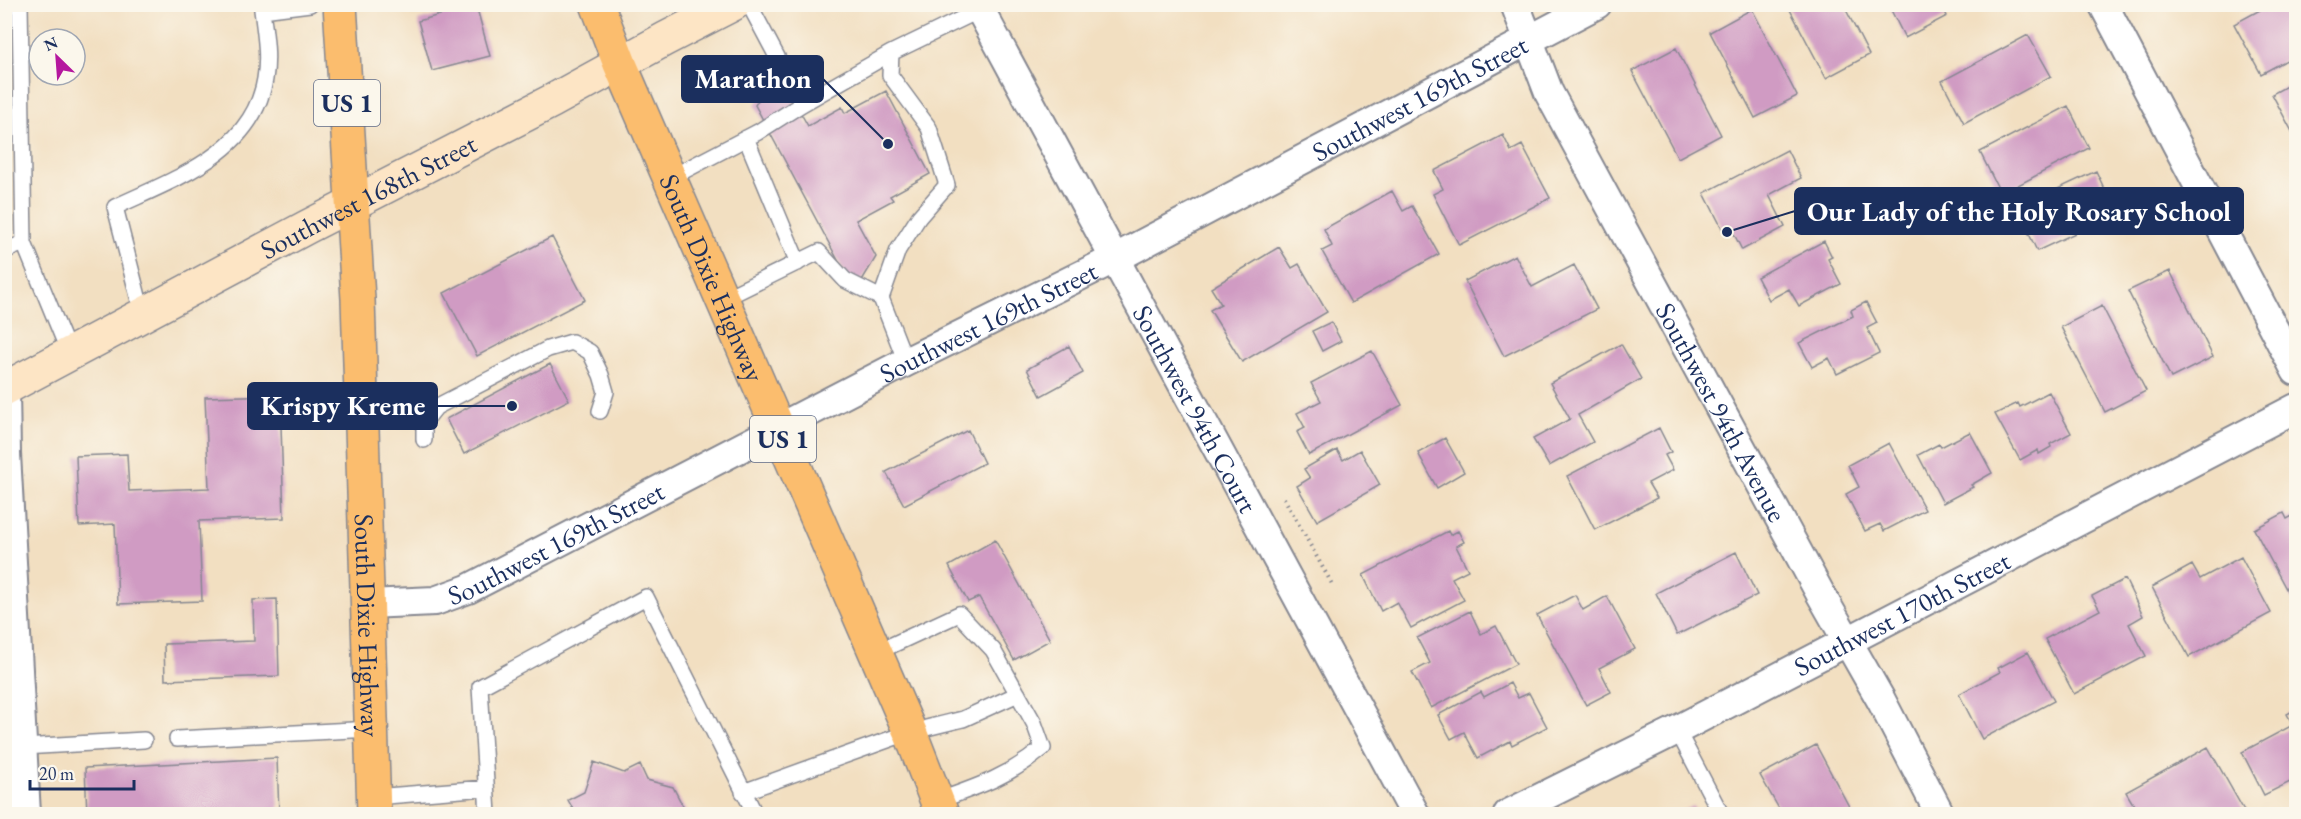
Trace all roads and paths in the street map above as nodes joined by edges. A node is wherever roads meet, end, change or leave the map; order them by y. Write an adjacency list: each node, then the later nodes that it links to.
1 (20, 4): 18 (lane)
2 (310, 4): 24 (lane)
3 (340, 4): 17 (highway, South Dixie Highway / US 1)
4 (597, 4): 13 (highway, South Dixie Highway / US 1)
5 (733, 4): 13 (street, Southwest 168th Street)
6 (748, 4): 14 (lane)
7 (1515, 4): 11 (street, Southwest 94th Avenue)
8 (1597, 4): 11 (street, Southwest 169th Street)
9 (2103, 4): 27 (street)
10 (979, 8): 12 (lane); 20 (street, Southwest 94th Court)
11 (1528, 40): 20 (street, Southwest 169th Street); 36 (street, Southwest 94th Avenue)
12 (891, 53): 14 (lane); 22 (lane)
13 (620, 64): 16 (highway, South Dixie Highway / US 1); 17 (street, Southwest 168th Street)
14 (802, 104): 15 (lane)
15 (746, 138): 16 (lane); 21 (lane)
16 (670, 178): 23 (highway, South Dixie Highway / US 1)
17 (354, 202): 24 (street, Southwest 168th Street); 35 (highway, South Dixie Highway / US 1)
18 (24, 243): 19 (lane); 25 (lane)
19 (4, 251)
20 (1114, 259): 26 (street, Southwest 169th Street); 52 (street, Southwest 94th Court)
21 (798, 263): 22 (lane); 23 (lane)
22 (881, 298): 26 (lane)
23 (723, 299): 31 (highway, South Dixie Highway / US 1)
24 (143, 316): 25 (street, Southwest 168th Street)
25 (70, 355): 28 (street, Southwest 168th Street)
26 (906, 362): 31 (street, Southwest 169th Street)
27 (2296, 371)
28 (5, 389): 44 (street)
29 (2296, 408): 36 (street, Southwest 170th Street)
30 (600, 411): 32 (lane)
31 (779, 428): 35 (street, Southwest 169th Street); 37 (highway, South Dixie Highway / US 1)
32 (424, 440)
33 (1278, 488): 34 (path)
34 (1332, 584)
35 (368, 604): 39 (highway, South Dixie Highway / US 1)
36 (1847, 640): 40 (street, Southwest 170th Street); 55 (street, Southwest 94th Avenue)
37 (875, 653): 38 (lane); 41 (highway, South Dixie Highway / US 1)
38 (1018, 694): 41 (lane); 48 (lane)
39 (372, 729): 42 (lane); 47 (highway, South Dixie Highway / US 1)
40 (1677, 730): 53 (street, Southwest 170th Street); 54 (lane)
41 (910, 732): 46 (lane); 48 (highway, South Dixie Highway / US 1)
42 (177, 739)
43 (144, 740): 44 (lane)
44 (22, 747): 49 (street)
45 (486, 789): 46 (lane); 47 (lane); 50 (lane)
46 (743, 792): 51 (lane)
47 (374, 806)
48 (940, 808)
49 (26, 814)
50 (488, 814)
51 (756, 814)
52 (1416, 814)
53 (1508, 814)
54 (1721, 814)
55 (1940, 814)

